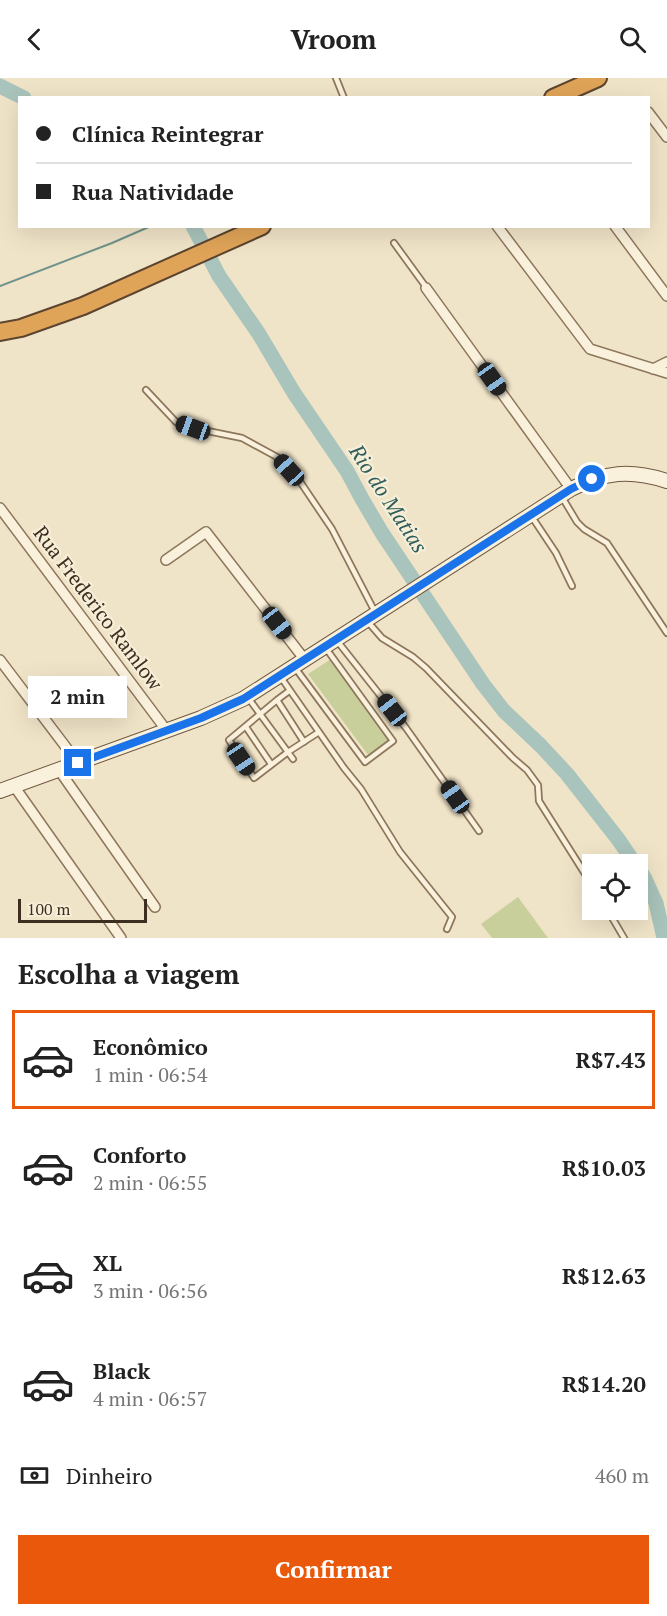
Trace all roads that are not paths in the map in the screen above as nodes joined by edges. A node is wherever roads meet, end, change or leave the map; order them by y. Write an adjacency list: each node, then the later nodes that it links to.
1 (336, 78): 3 (lane)
2 (598, 78): 4 (highway)
3 (343, 96)
4 (558, 96)
5 (650, 115): 6 (street)
6 (667, 137)
7 (258, 228): 13 (highway)
8 (499, 228): 15 (street)
9 (616, 228): 12 (street)
10 (394, 243): 11 (lane)
11 (426, 288): 19 (street)
12 (667, 296)
13 (0, 333)
14 (667, 362): 15 (street)
15 (653, 369): 16 (street)
16 (667, 373)
17 (146, 390): 24 (lane)
18 (667, 481): 19 (main road)
19 (566, 492): 21 (main road); 25 (lane)
20 (0, 508): 35 (street, Rua Frederico Ramlow)
21 (531, 515): 23 (lane); 24 (main road)
22 (166, 560): 28 (street)
23 (572, 586)
24 (377, 614): 26 (main road); 46 (lane)
25 (667, 633)
26 (331, 643): 28 (main road); 28 (lane); 45 (lane)
27 (0, 660): 40 (street)
28 (300, 664): 29 (main road)
29 (280, 676): 30 (lane); 31 (main road)
30 (290, 691): 32 (lane); 36 (lane)
31 (248, 696): 33 (lane); 35 (main road)
32 (277, 700): 33 (lane); 37 (lane)
33 (260, 714): 34 (lane); 38 (lane)
34 (246, 727): 41 (lane); 41 (lane)
35 (167, 731): 40 (main road)
36 (319, 732): 37 (lane); 49 (lane)
37 (304, 742): 38 (lane)
38 (288, 752): 39 (lane); 41 (lane)
39 (293, 759)
40 (78, 763): 42 (main road)
41 (271, 764)
42 (59, 770): 43 (main road); 47 (street)
43 (14, 786): 44 (main road); 50 (street)
44 (0, 791)
45 (479, 831)
46 (582, 869)
47 (155, 906)
48 (613, 920): 51 (lane)
49 (447, 928)
50 (121, 938)
51 (624, 938)

